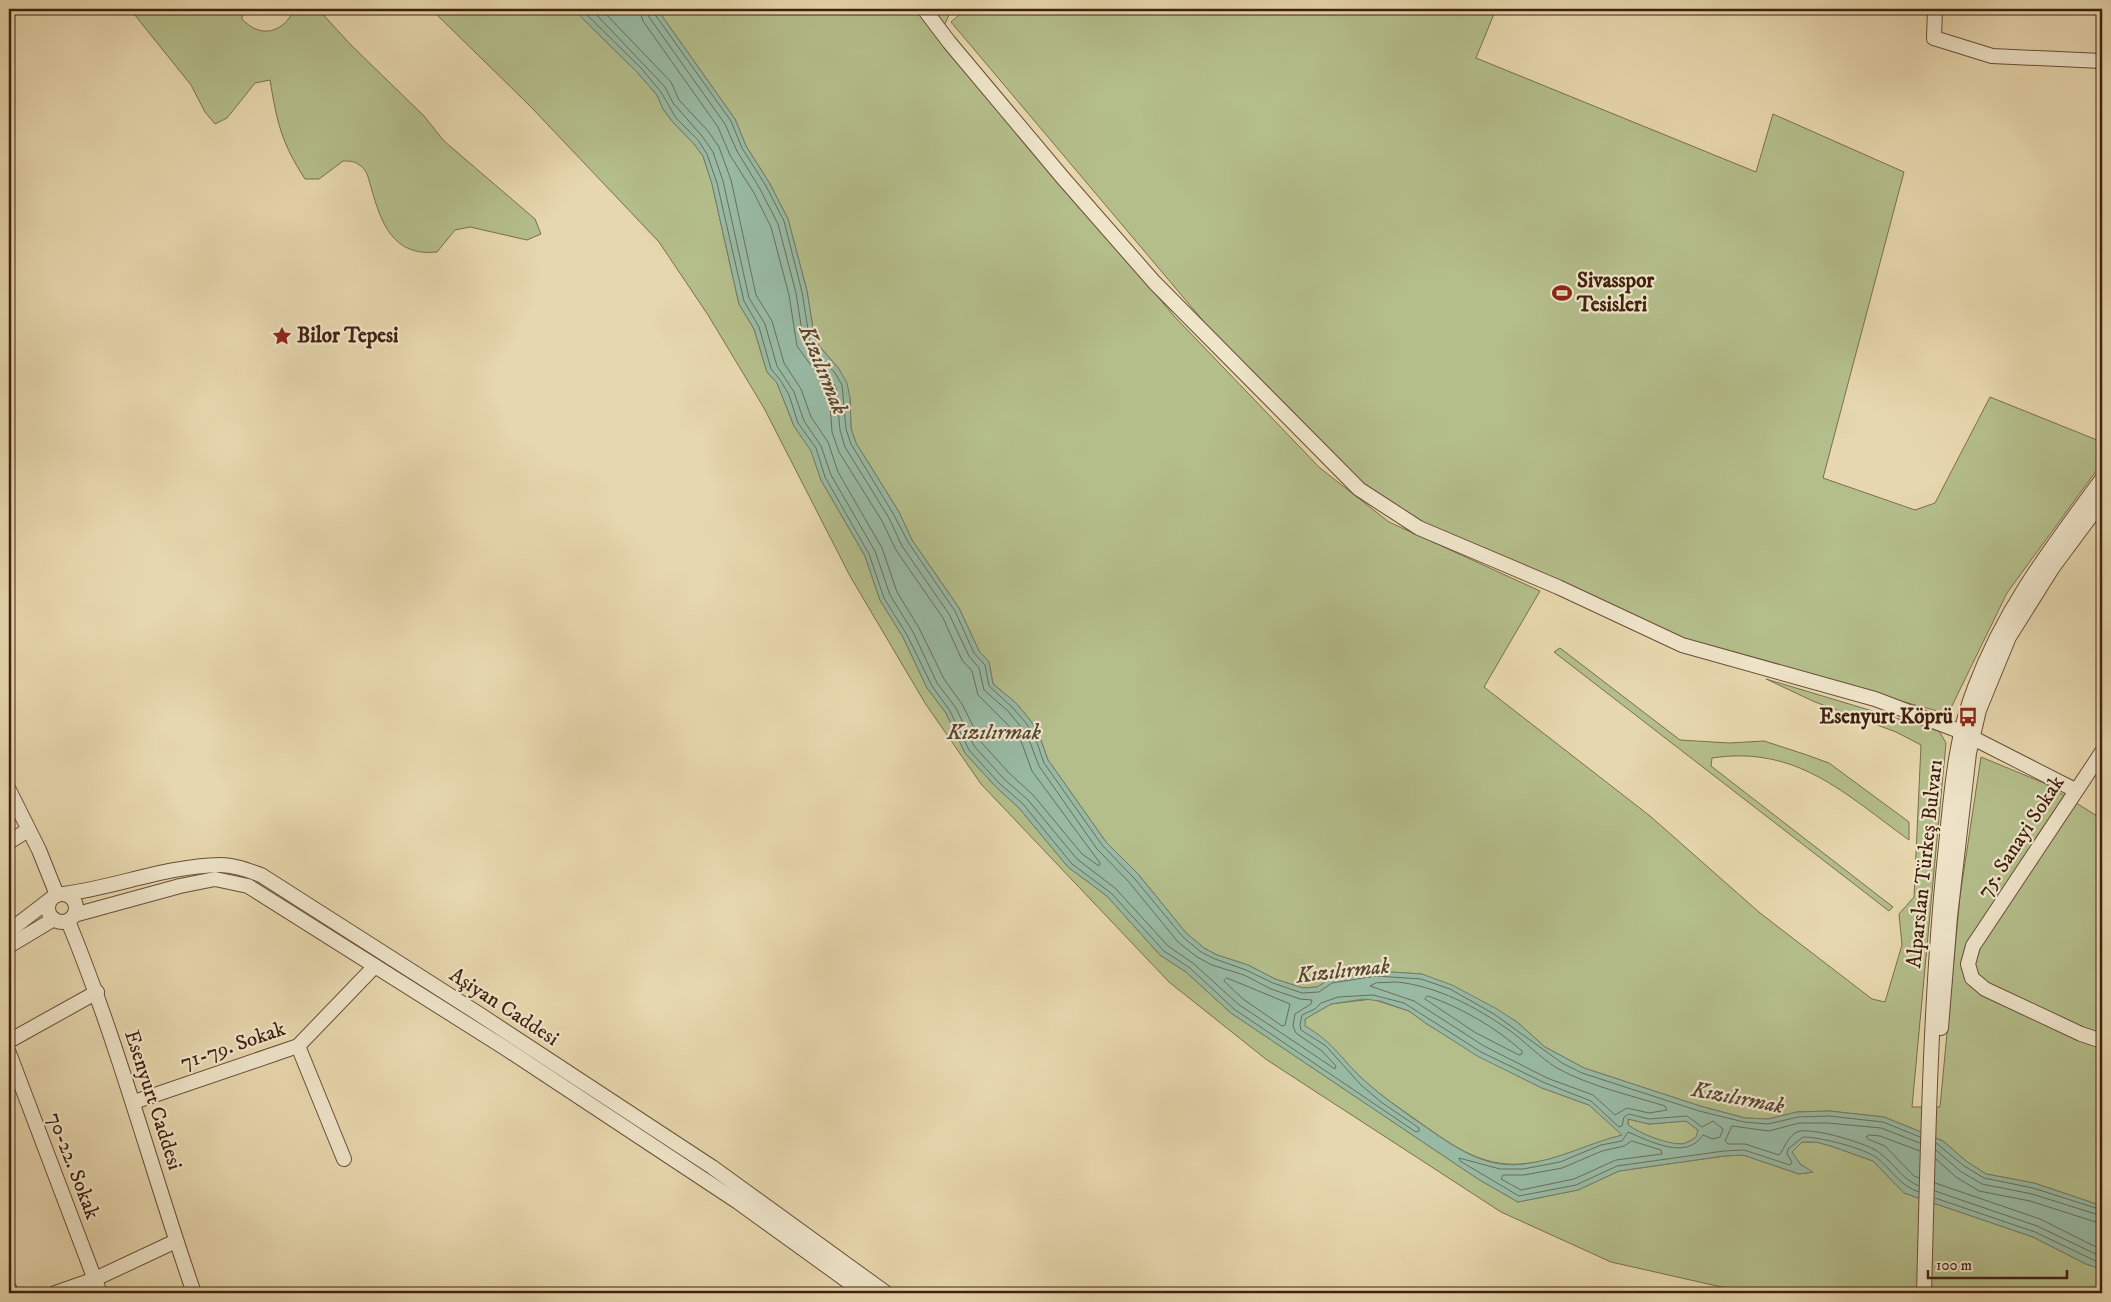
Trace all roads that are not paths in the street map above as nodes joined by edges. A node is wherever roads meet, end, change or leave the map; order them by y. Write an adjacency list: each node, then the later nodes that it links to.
1 (924, 9): 6 (street)
2 (1935, 9): 3 (street)
3 (2102, 61)
4 (2102, 479): 6 (street, Alparslan Türkeş Bulvarı)
5 (2102, 502): 6 (street, Alparslan Türkeş Bulvarı)
6 (1968, 735): 9 (street); 22 (street, Alparslan Türkeş Bulvarı)
7 (2102, 752): 9 (street, 75. Sanayi Sokak)
8 (9, 790): 10 (street)
9 (2075, 790): 19 (street, 75. Sanayi Sokak)
10 (28, 830): 11 (street); 12 (street)
11 (9, 842)
12 (58, 896): 13 (street); 13 (street, Esenyurt Caddesi); 14 (street); 33 (street, Aşiyan Caddesi)
13 (66, 918): 15 (street, Aşiyan Caddesi); 16 (street, Aşiyan Caddesi); 17 (street, Esenyurt Caddesi)
14 (9, 932)
15 (9, 946)
16 (375, 966): 20 (street, 71-79. Sokak); 32 (street, Aşiyan Caddesi)
17 (97, 992): 18 (street); 23 (street, Esenyurt Caddesi)
18 (9, 1041)
19 (2102, 1041)
20 (298, 1046): 23 (street, 71-79. Sokak); 24 (street)
21 (9, 1053): 26 (street, 70-22. Sokak)
22 (1933, 1082): 34 (street, Alparslan Türkeş Bulvarı); 35 (street, Alparslan Türkeş Bulvarı)
23 (134, 1102): 25 (street, Esenyurt Caddesi)
24 (344, 1159)
25 (176, 1241): 26 (street); 31 (street, Esenyurt Caddesi)
26 (94, 1278): 29 (street); 30 (street, 70-22. Sokak)
27 (9, 1288): 28 (street)
28 (11, 1293)
29 (55, 1293)
30 (100, 1293)
31 (194, 1293)
32 (864, 1293)
33 (886, 1293)
34 (1924, 1293)
35 (1930, 1293)

